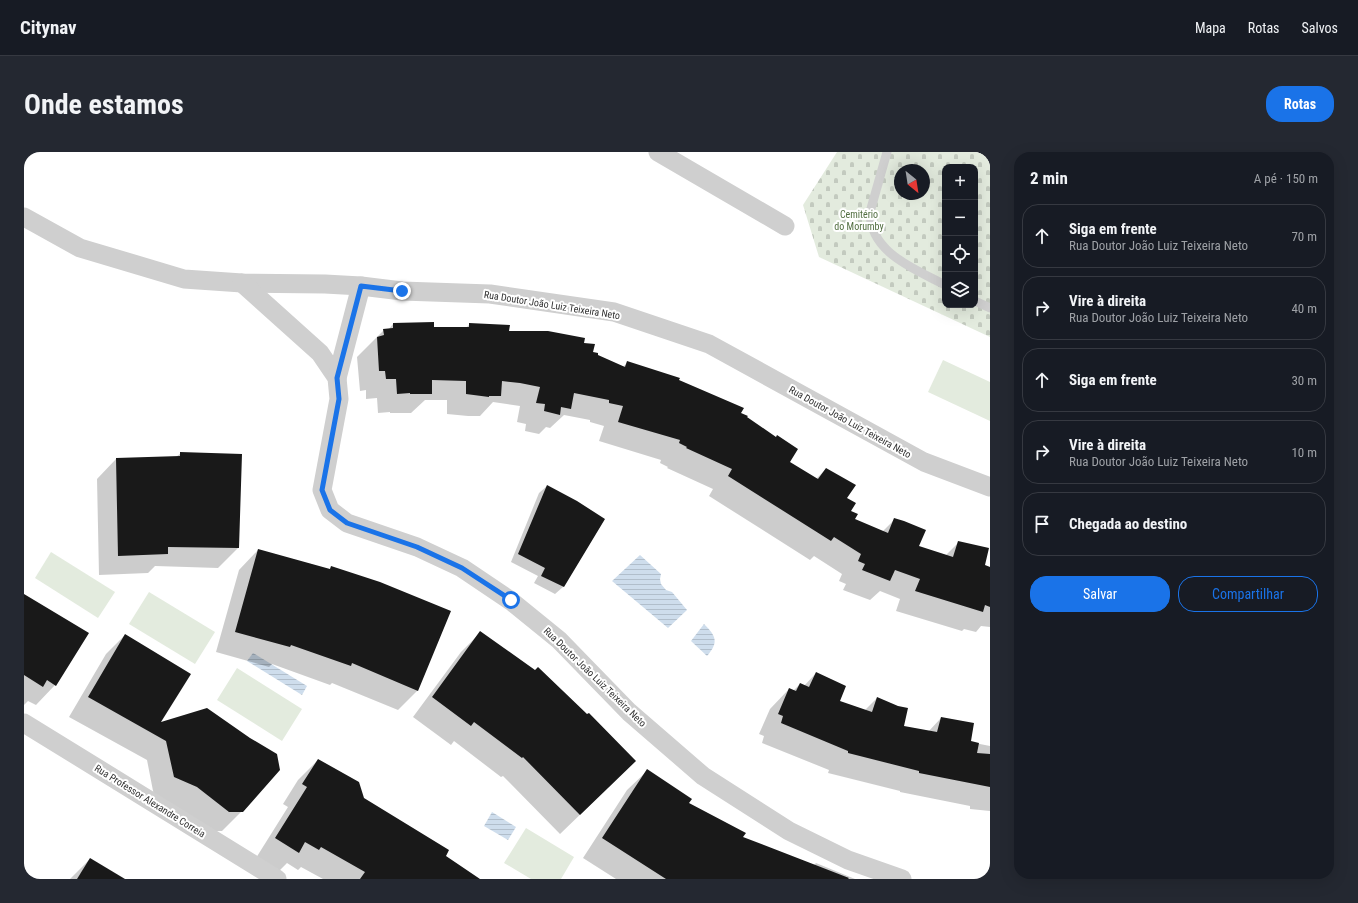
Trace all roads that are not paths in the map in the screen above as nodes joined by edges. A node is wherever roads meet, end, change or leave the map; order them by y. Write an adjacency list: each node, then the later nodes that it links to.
1 (658, 152): 4 (street)
2 (887, 152): 6 (lane)
3 (24, 217): 5 (street, Rua Doutor João Luiz Teixeira Neto)
4 (785, 226)
5 (242, 283): 7 (street, Rua Doutor João Luiz Teixeira Neto); 10 (street, Rua Doutor João Luiz Teixeira Neto)
6 (942, 283)
7 (361, 286): 10 (street); 11 (street, Rua Doutor João Luiz Teixeira Neto)
8 (978, 302): 9 (lane)
9 (990, 308)
10 (337, 378): 14 (street, Rua Doutor João Luiz Teixeira Neto)
11 (990, 487)
12 (24, 723): 13 (street, Rua Professor Alexandre Correia)
13 (277, 879)
14 (902, 879)

